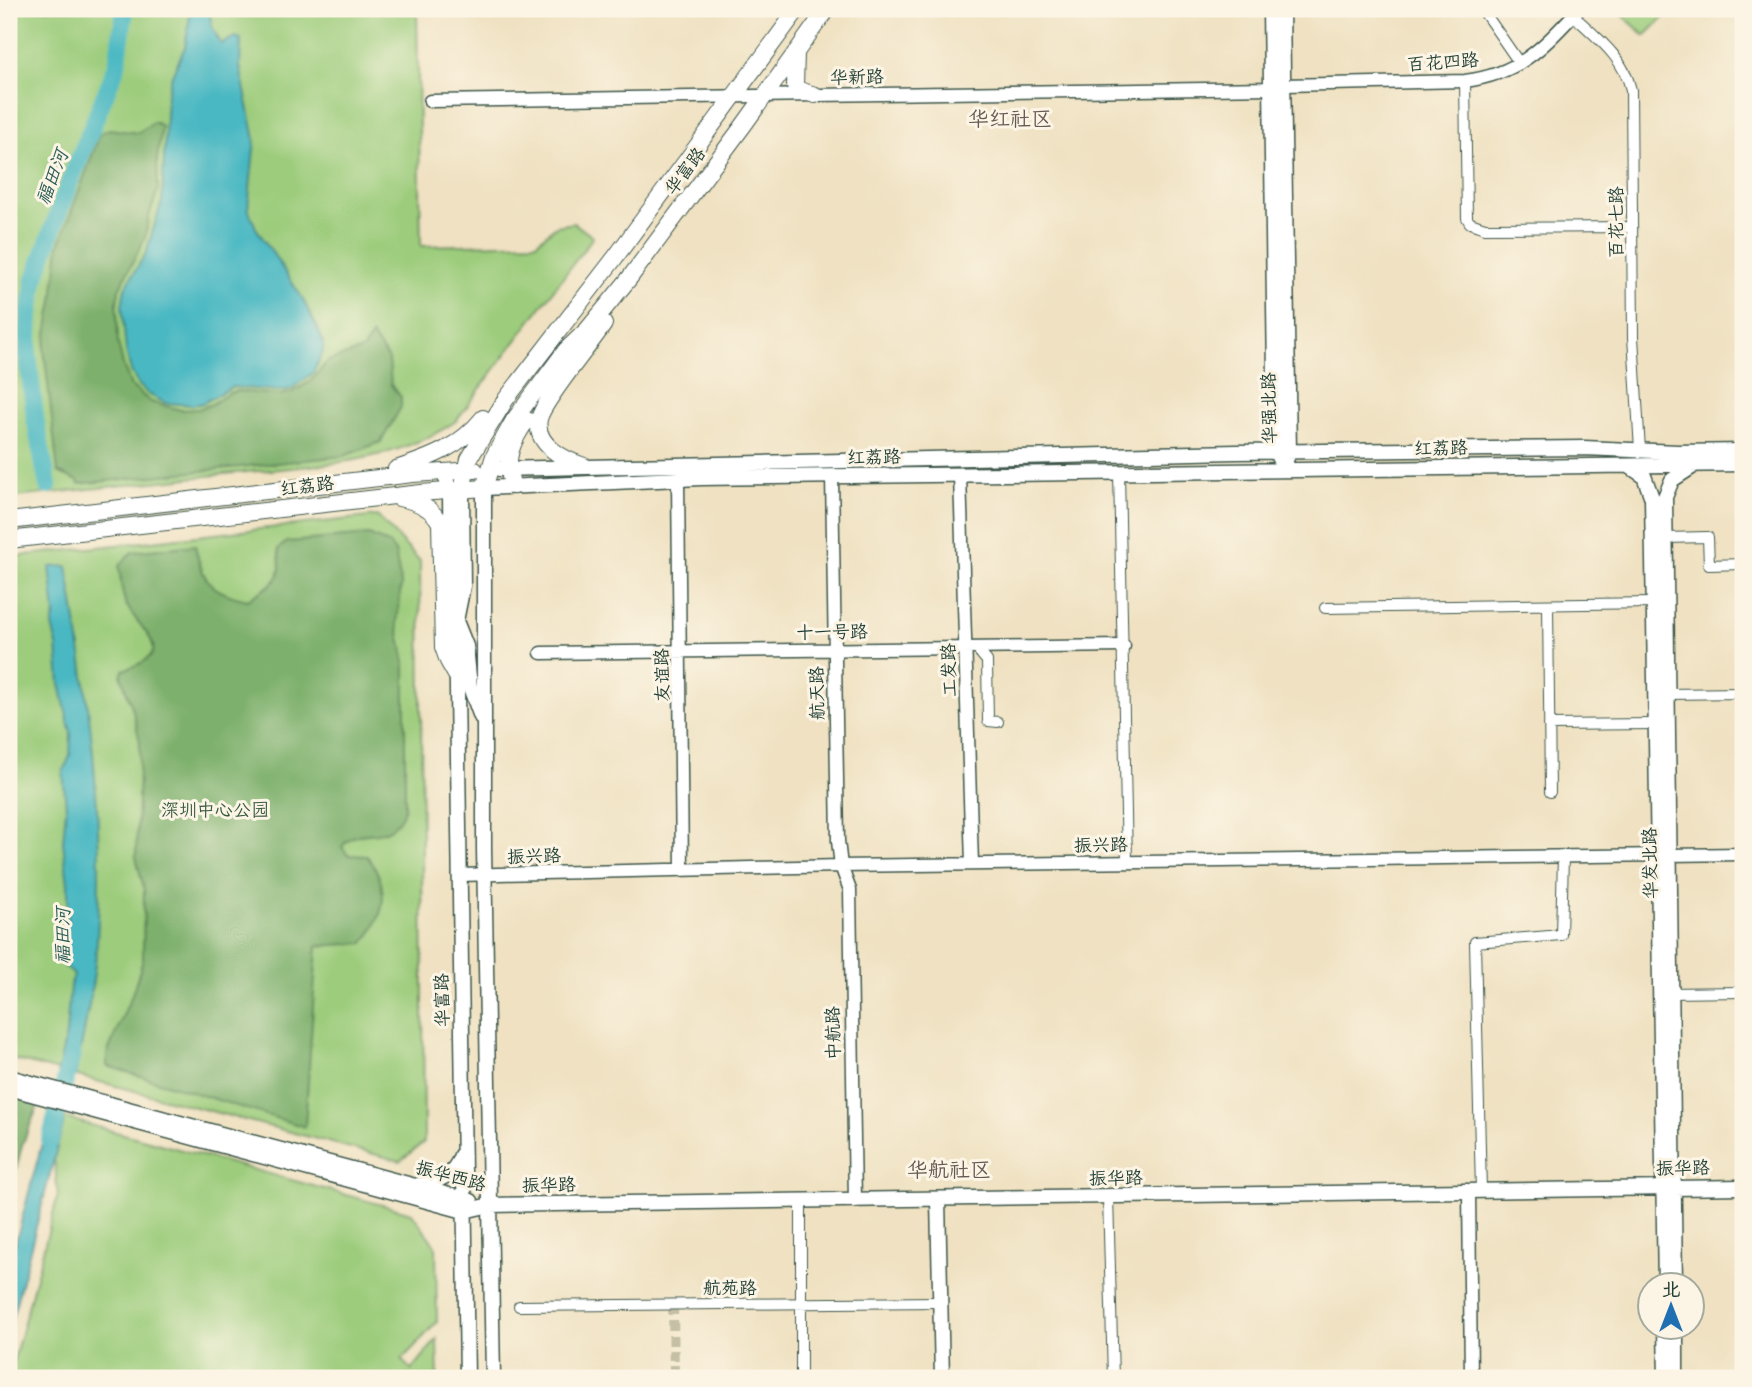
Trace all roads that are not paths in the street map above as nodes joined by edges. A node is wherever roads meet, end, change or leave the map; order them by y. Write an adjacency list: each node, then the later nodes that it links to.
1 (798, 9): 7 (main road, 华富路)
2 (827, 9): 8 (main road, 华富路)
3 (1270, 9): 11 (main road, 华强北路)
4 (1282, 9): 11 (main road, 华强北路)
5 (1482, 9): 9 (street)
6 (1576, 12): 9 (street, 百花四路); 16 (street, 百花七路)
7 (768, 48): 8 (main road); 14 (main road, 华富路)
8 (792, 57): 12 (main road); 13 (main road, 华富路)
9 (1520, 64): 10 (street, 百花四路)
10 (1465, 81): 11 (street, 百花四路); 16 (street)
11 (1277, 86): 12 (street, 华新路); 23 (main road, 华强北路)
12 (815, 95): 13 (street, 华新路)
13 (763, 96): 14 (street, 华新路); 18 (main road, 华富路)
14 (731, 97): 15 (street, 华新路); 17 (main road, 华富路)
15 (430, 101)
16 (1632, 227): 21 (street, 百花七路)
17 (614, 259): 19 (main road, 华富路); 20 (main road, 华富路)
18 (628, 280): 19 (main road, 华富路); 27 (main road)
19 (566, 350): 28 (main road, 华富路); 29 (main road, 华富路)
20 (506, 399): 31 (main road, 华富路); 36 (main road)
21 (1640, 450): 22 (main road, 红荔路); 23 (main road, 红荔路)
22 (1743, 451)
23 (1283, 452): 27 (main road, 红荔路); 30 (main road, 华强北路)
24 (1743, 464): 26 (main road, 红荔路)
25 (1624, 465): 26 (main road, 红荔路); 30 (main road, 红荔路); 46 (main road, 华发北路)
26 (1705, 465): 43 (main road, 华发北路)
27 (584, 466): 28 (main road, 红荔路)
28 (508, 469): 29 (main road, 红荔路); 38 (main road)
29 (488, 470): 31 (main road, 红荔路); 39 (main road, 华富路)
30 (1283, 470): 33 (main road, 红荔路)
31 (465, 471): 32 (main road, 红荔路); 40 (main road, 华富路)
32 (444, 472): 36 (main road, 红荔路); 40 (main road, 华富路)
33 (1119, 472): 34 (main road, 红荔路); 50 (street)
34 (960, 475): 35 (main road, 红荔路); 51 (street, 工发路)
35 (832, 477): 37 (main road, 红荔路); 52 (street, 航天路)
36 (368, 479): 42 (main road, 红荔路)
37 (678, 480): 38 (main road, 红荔路); 53 (street, 友谊路)
38 (513, 486): 39 (main road, 红荔路)
39 (485, 488): 40 (main road, 红荔路); 60 (main road, 华富路)
40 (456, 490): 41 (main road, 红荔路); 49 (main road, 华富路)
41 (390, 496): 44 (main road, 红荔路); 55 (main road)
42 (9, 521)
43 (1665, 538): 45 (street); 57 (main road, 华发北路)
44 (9, 540)
45 (1743, 564)
46 (1653, 603): 47 (street); 59 (main road, 华发北路)
47 (1548, 605): 48 (street); 61 (street)
48 (1325, 608)
49 (456, 621): 55 (main road, 华富路); 60 (main road, 华富路)
50 (1124, 646): 51 (street, 十一号路); 66 (street)
51 (971, 648): 52 (street, 十一号路); 58 (street); 67 (street, 工发路)
52 (833, 650): 53 (street, 十一号路); 68 (street, 航天路)
53 (679, 651): 54 (street, 十一号路); 69 (street, 友谊路)
54 (541, 653)
55 (456, 675): 70 (main road, 华富路)
56 (1743, 693): 57 (street)
57 (1667, 694): 64 (main road, 华发北路)
58 (998, 722)
59 (1655, 723): 61 (street); 64 (main road, 华发北路)
60 (484, 725): 71 (main road, 华富路)
61 (1549, 725): 62 (street)
62 (1550, 792)
63 (1743, 854): 64 (street, 振兴路)
64 (1663, 855): 65 (street, 振兴路); 73 (main road, 华发北路)
65 (1563, 856): 66 (street, 振兴路); 82 (street)
66 (1127, 862): 67 (street, 振兴路)
67 (972, 864): 68 (street, 振兴路)
68 (841, 866): 69 (street, 振兴路); 86 (street, 中航路)
69 (682, 869): 71 (street, 振兴路)
70 (459, 875): 71 (street, 振兴路); 78 (main road, 华富路)
71 (484, 875): 88 (main road, 华富路)
72 (1743, 992): 73 (street)
73 (1665, 993): 80 (main road, 华发北路)
74 (9, 1077): 76 (main road, 振华西路)
75 (9, 1088): 76 (main road, 振华西路)
76 (31, 1088): 77 (main road, 振华西路)
77 (88, 1102): 79 (main road, 振华西路); 87 (main road, 振华西路)
78 (463, 1148): 79 (main road); 87 (main road, 华富路)
79 (413, 1185): 87 (main road, 振华西路)
80 (1669, 1187): 81 (main road, 振华路); 82 (main road, 振华路); 89 (main road, 华发北路); 90 (main road, 华发北路)
81 (1743, 1187)
82 (1475, 1191): 83 (main road, 振华路); 101 (street)
83 (1108, 1197): 84 (main road, 振华路); 100 (street)
84 (938, 1200): 86 (main road, 振华路); 91 (main road)
85 (801, 1201): 86 (main road, 振华路); 88 (main road, 振华路); 92 (street)
86 (855, 1201)
87 (464, 1205): 88 (main road, 振华西路); 96 (main road, 华富路)
88 (490, 1205): 97 (main road, 华富路)
89 (1666, 1272)
90 (1674, 1272)
91 (941, 1302): 92 (street, 航苑路); 99 (main road)
92 (801, 1304): 93 (street, 航苑路); 98 (street)
93 (519, 1306)
94 (1665, 1342): 102 (main road)
95 (1676, 1342): 103 (main road)
96 (467, 1378)
97 (493, 1378)
98 (801, 1378)
99 (942, 1378)
100 (1113, 1378)
101 (1471, 1378)
102 (1666, 1378)
103 (1676, 1378)

